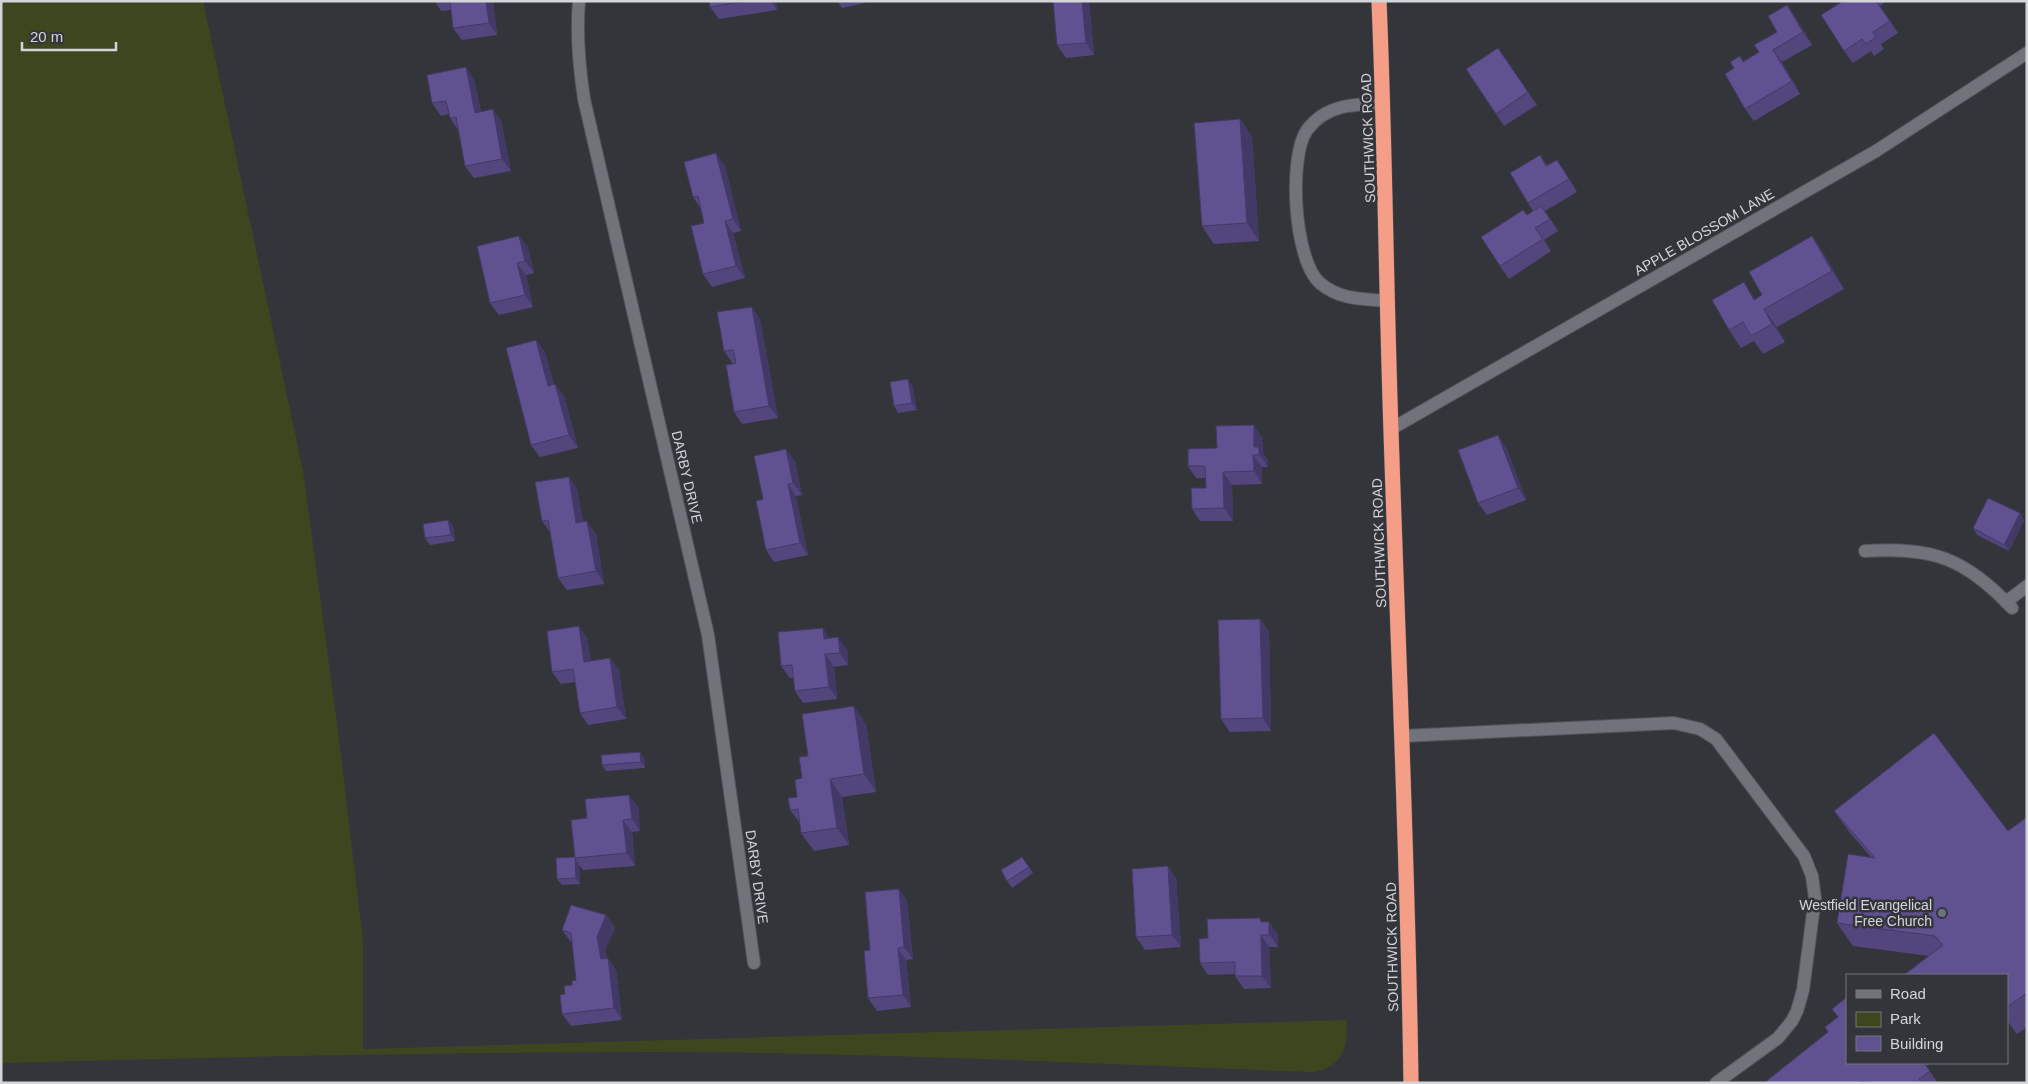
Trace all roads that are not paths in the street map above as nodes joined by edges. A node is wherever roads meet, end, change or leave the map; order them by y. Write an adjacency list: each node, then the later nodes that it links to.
1 (580, 1): 10 (street, DARBY DRIVE)
2 (1379, 1): 4 (highway, SOUTHWICK ROAD)
3 (2027, 53): 6 (street, APPLE BLOSSOM LANE)
4 (1383, 104): 5 (highway, SOUTHWICK ROAD); 5 (street)
5 (1388, 301): 6 (highway, SOUTHWICK ROAD)
6 (1391, 429): 9 (highway, SOUTHWICK ROAD)
7 (1866, 551): 8 (street)
8 (2027, 586)
9 (1403, 736): 11 (highway, SOUTHWICK ROAD); 12 (street)
10 (754, 963)
11 (1411, 1083)
12 (1716, 1083)

